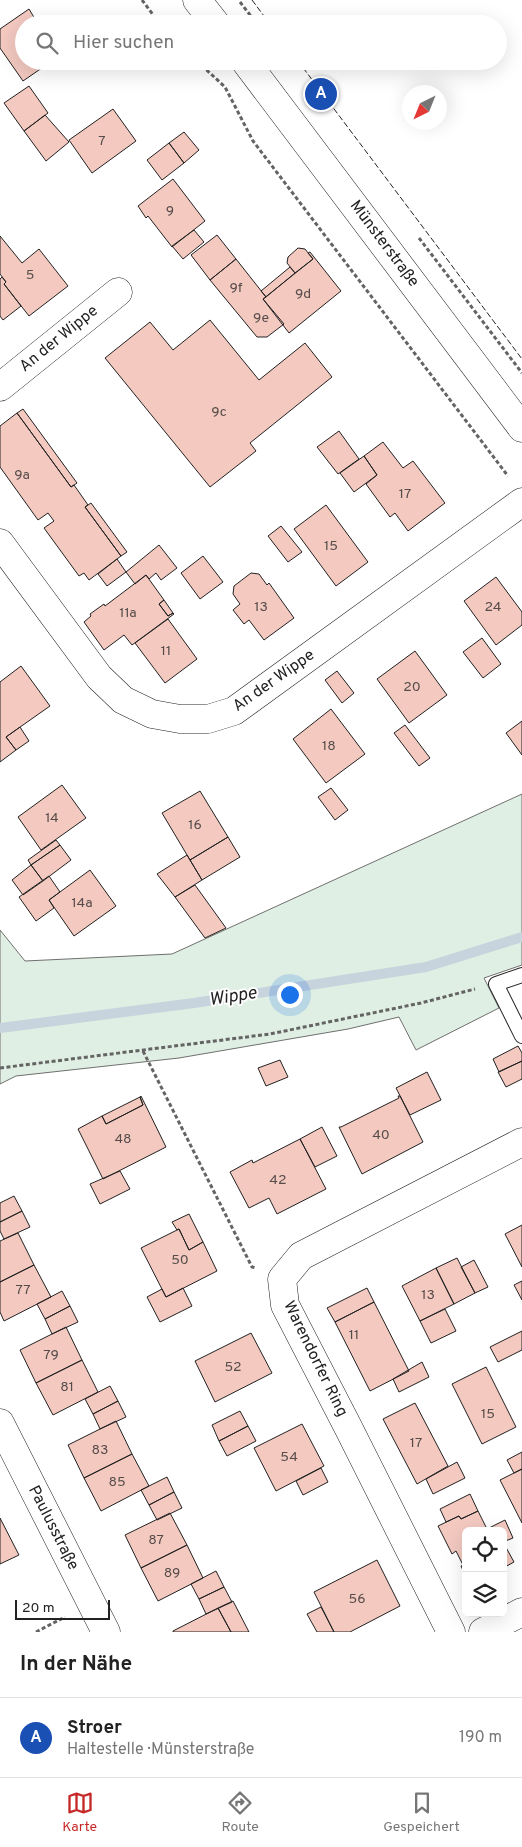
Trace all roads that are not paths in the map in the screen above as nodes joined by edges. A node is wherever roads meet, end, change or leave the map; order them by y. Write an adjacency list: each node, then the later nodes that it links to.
1 (197, 0): 2 (street)
2 (209, 15)
3 (252, 70): 6 (street, Münsterstraße)
4 (118, 292): 5 (street, An der Wippe)
5 (0, 387)
6 (522, 428)
7 (522, 502): 8 (street, An der Wippe)
8 (0, 543)
9 (522, 975): 10 (lane)
10 (522, 1036)
11 (522, 1142): 15 (street, Warendorfer Ring)
12 (0, 1423): 14 (street, Paulusstraße)
13 (522, 1612): 16 (street)
14 (106, 1632)
15 (451, 1632)
16 (483, 1632)

